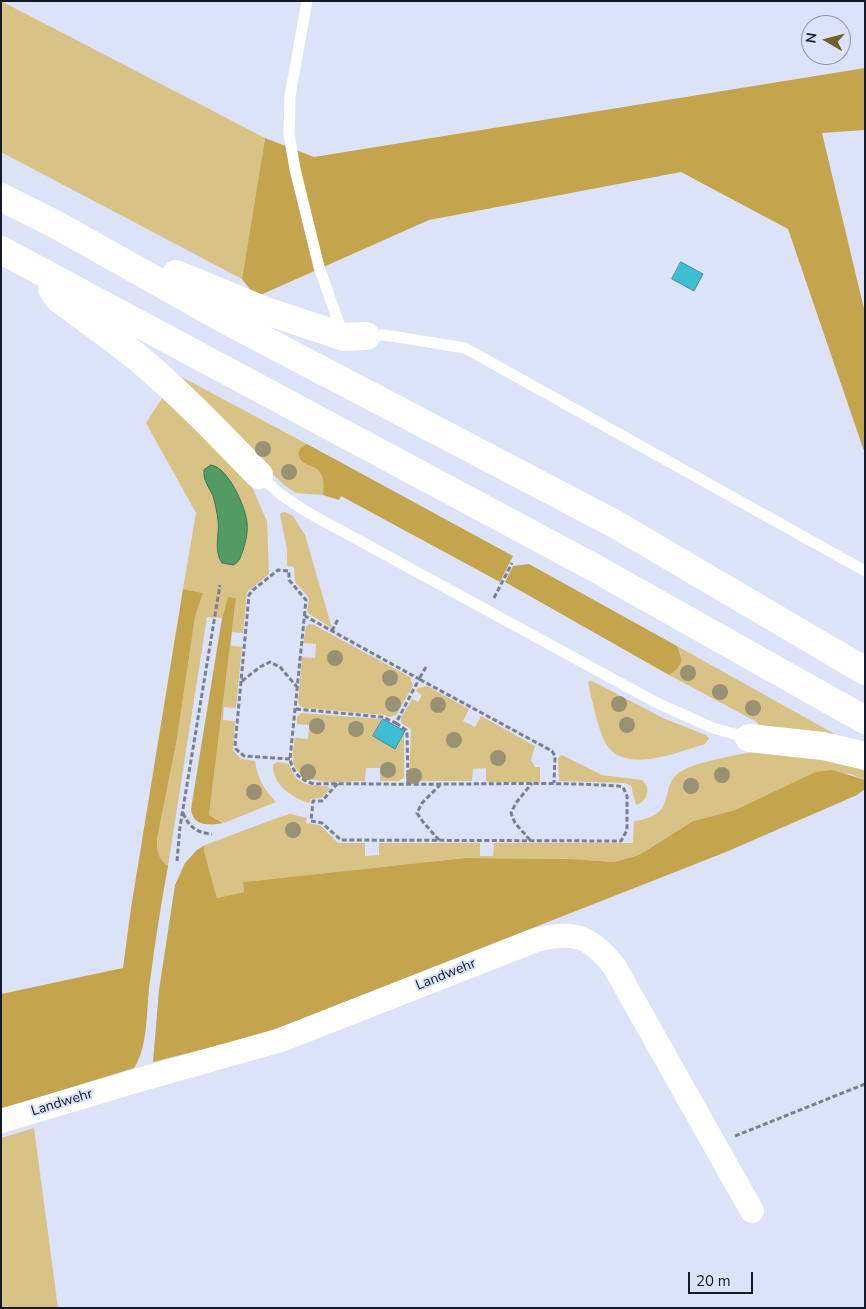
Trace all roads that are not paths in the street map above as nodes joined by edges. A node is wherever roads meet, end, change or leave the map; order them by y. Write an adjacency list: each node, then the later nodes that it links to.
1 (307, 1): 6 (lane)
2 (1, 197): 3 (highway)
3 (55, 224): 6 (highway); 9 (highway)
4 (1, 250): 5 (highway)
5 (38, 270): 7 (highway); 10 (highway)
6 (355, 337): 8 (lane)
7 (259, 476): 11 (lane)
8 (865, 571)
9 (865, 671)
10 (865, 720)
11 (749, 738): 12 (highway)
12 (865, 756)
13 (1, 1121): 14 (street, Landwehr)
14 (752, 1211)

